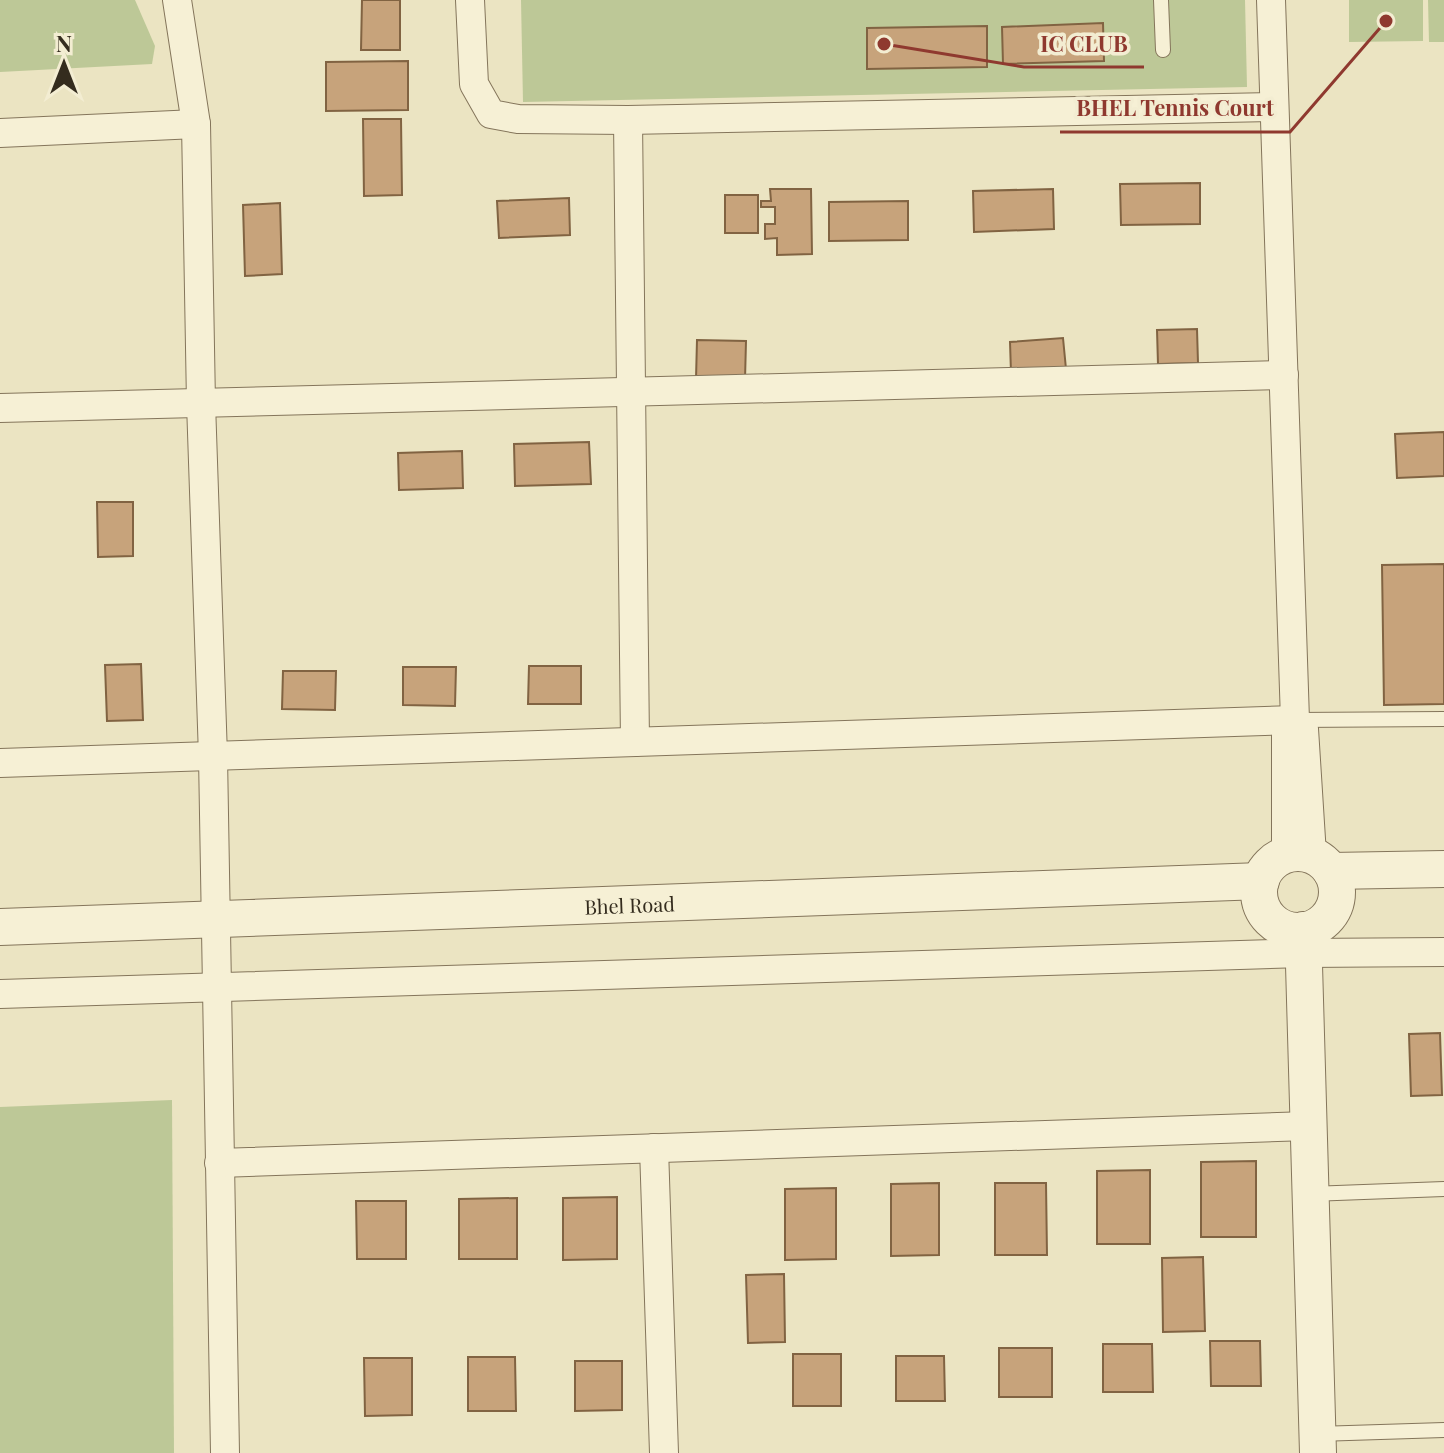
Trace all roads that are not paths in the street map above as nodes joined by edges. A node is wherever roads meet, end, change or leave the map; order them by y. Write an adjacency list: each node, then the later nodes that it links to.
1 (177, 0): 8 (street)
2 (470, 0): 7 (street)
3 (1161, 0): 5 (lane)
4 (1271, 0): 6 (street)
5 (1163, 50)
6 (1274, 107): 7 (street); 10 (street)
7 (628, 120): 11 (street)
8 (196, 124): 9 (street); 12 (street)
9 (0, 133)
10 (1284, 375): 11 (street); 15 (street)
11 (631, 392): 12 (street); 16 (street)
12 (201, 403): 13 (street); 17 (street)
13 (0, 408)
14 (1444, 719): 15 (lane)
15 (1295, 720): 16 (street); 19 (street)
16 (635, 742): 17 (street)
17 (213, 756): 18 (street); 22 (street)
18 (0, 763)
19 (1310, 860): 20 (street); 21 (street); 24 (street)
20 (1444, 869)
21 (1261, 881): 22 (street, Bhel Road); 24 (street)
22 (214, 920): 23 (street, Bhel Road); 26 (street)
23 (0, 927)
24 (1303, 942): 25 (street); 26 (street); 28 (street)
25 (1444, 952)
26 (217, 987): 27 (street); 30 (street)
27 (0, 994)
28 (1308, 1126): 29 (street); 32 (street)
29 (654, 1148): 30 (street); 36 (street)
30 (219, 1163): 35 (street)
31 (1444, 1189): 32 (lane)
32 (1310, 1194): 34 (street)
33 (1444, 1430): 34 (lane)
34 (1317, 1443)
35 (225, 1453)
36 (664, 1453)

